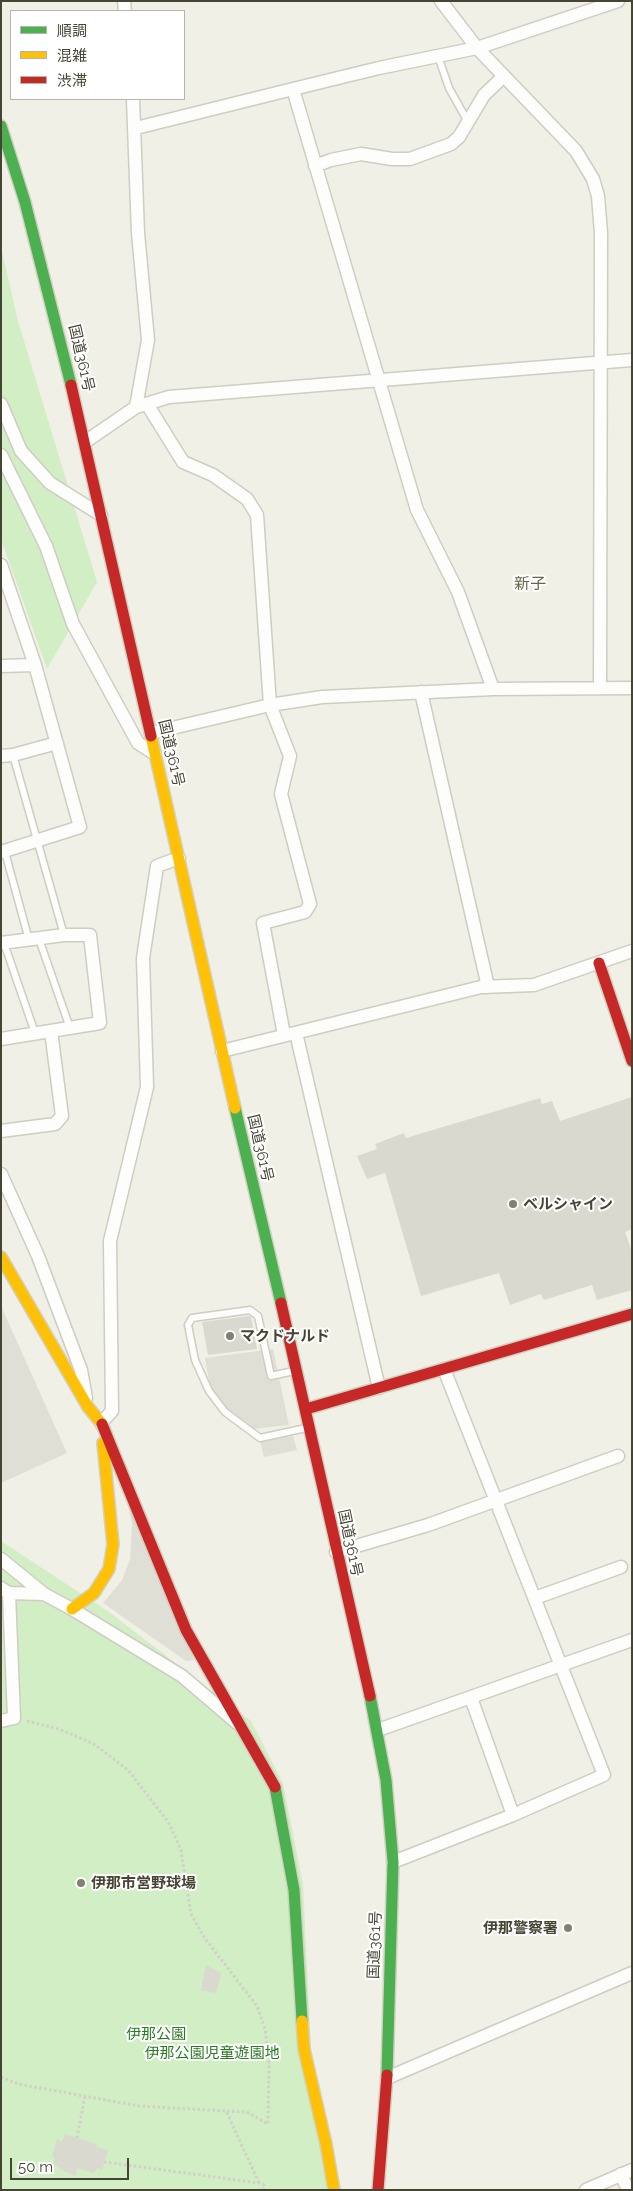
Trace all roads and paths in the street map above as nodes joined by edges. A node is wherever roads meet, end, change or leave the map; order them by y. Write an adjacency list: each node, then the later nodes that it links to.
1 (441, 1): 3 (street)
2 (618, 1): 3 (street)
3 (477, 48): 4 (street); 5 (street)
4 (438, 56): 6 (street); 8 (lane)
5 (504, 76): 8 (street); 13 (street)
6 (294, 89): 10 (street); 11 (street)
7 (133, 100): 10 (street)
8 (469, 123): 11 (street)
9 (1, 126): 17 (main road, 国道361号)
10 (136, 128): 16 (street)
11 (315, 166): 14 (street)
12 (632, 360): 13 (street)
13 (600, 363): 14 (street); 23 (street)
14 (379, 381): 16 (street); 25 (street)
15 (1, 404): 19 (street)
16 (142, 405): 17 (street); 27 (street)
17 (85, 442): 19 (main road, 国道361号)
18 (1, 455): 30 (street)
19 (101, 515): 28 (main road, 国道361号)
20 (1, 565): 21 (street)
21 (35, 664): 22 (street); 29 (street)
22 (1, 666)
23 (600, 687): 24 (street); 25 (street)
24 (632, 688)
25 (493, 689): 26 (street)
26 (421, 692): 27 (street); 40 (street)
27 (270, 705): 28 (street); 44 (street)
28 (151, 734): 30 (main road, 国道361号)
29 (57, 743): 31 (street); 32 (street)
30 (156, 754): 34 (main road, 国道361号)
31 (7, 756): 32 (lane)
32 (38, 841): 33 (street); 35 (lane)
33 (3, 852): 36 (lane)
34 (179, 858): 46 (main road, 国道361号); 57 (street)
35 (64, 935): 36 (street); 41 (street)
36 (34, 939): 37 (street); 41 (lane)
37 (3, 943): 43 (lane)
38 (632, 951): 39 (street)
39 (599, 963): 40 (street); 47 (main road)
40 (488, 986): 44 (street)
41 (70, 1028): 42 (street)
42 (51, 1031): 43 (street); 48 (street)
43 (35, 1033): 45 (street)
44 (290, 1034): 46 (street); 54 (street)
45 (1, 1039)
46 (222, 1051): 53 (main road, 国道361号)
47 (632, 1061)
48 (1, 1131)
49 (1, 1174): 55 (street)
50 (1, 1257): 55 (main road)
51 (632, 1314): 52 (main road)
52 (444, 1369): 54 (main road); 60 (street)
53 (297, 1370): 56 (main road, 国道361号); 58 (lane)
54 (379, 1388): 56 (main road)
55 (88, 1407): 57 (main road)
56 (306, 1409): 58 (main road, 国道361号)
57 (101, 1423): 67 (main road); 73 (main road)
58 (310, 1428): 61 (main road, 国道361号)
59 (618, 1456): 60 (street)
60 (496, 1500): 61 (street); 66 (street)
61 (336, 1552): 74 (main road, 国道361号)
62 (1, 1559): 65 (street)
63 (621, 1568): 66 (street)
64 (5, 1591): 65 (street); 71 (street)
65 (44, 1594): 67 (street)
66 (535, 1598): 69 (street)
67 (72, 1609): 73 (street)
68 (632, 1640): 69 (street)
69 (561, 1666): 70 (street); 75 (street)
70 (471, 1698): 74 (street); 75 (street)
71 (14, 1718): 72 (street); 81 (path)
72 (1, 1721)
73 (240, 1726): 87 (main road)
74 (378, 1730): 76 (main road, 国道361号)
75 (513, 1815): 76 (street)
76 (393, 1862): 79 (main road, 国道361号)
77 (632, 1973): 79 (street)
78 (1, 2077): 80 (path)
79 (387, 2078): 88 (main road, 国道361号)
80 (85, 2096): 81 (path); 82 (path)
81 (226, 2111): 85 (path)
82 (77, 2138)
83 (104, 2162): 85 (path)
84 (627, 2172): 89 (street); 90 (street)
85 (260, 2183): 86 (path)
86 (264, 2190)
87 (334, 2190)
88 (378, 2190)
89 (586, 2190)
90 (628, 2190)

